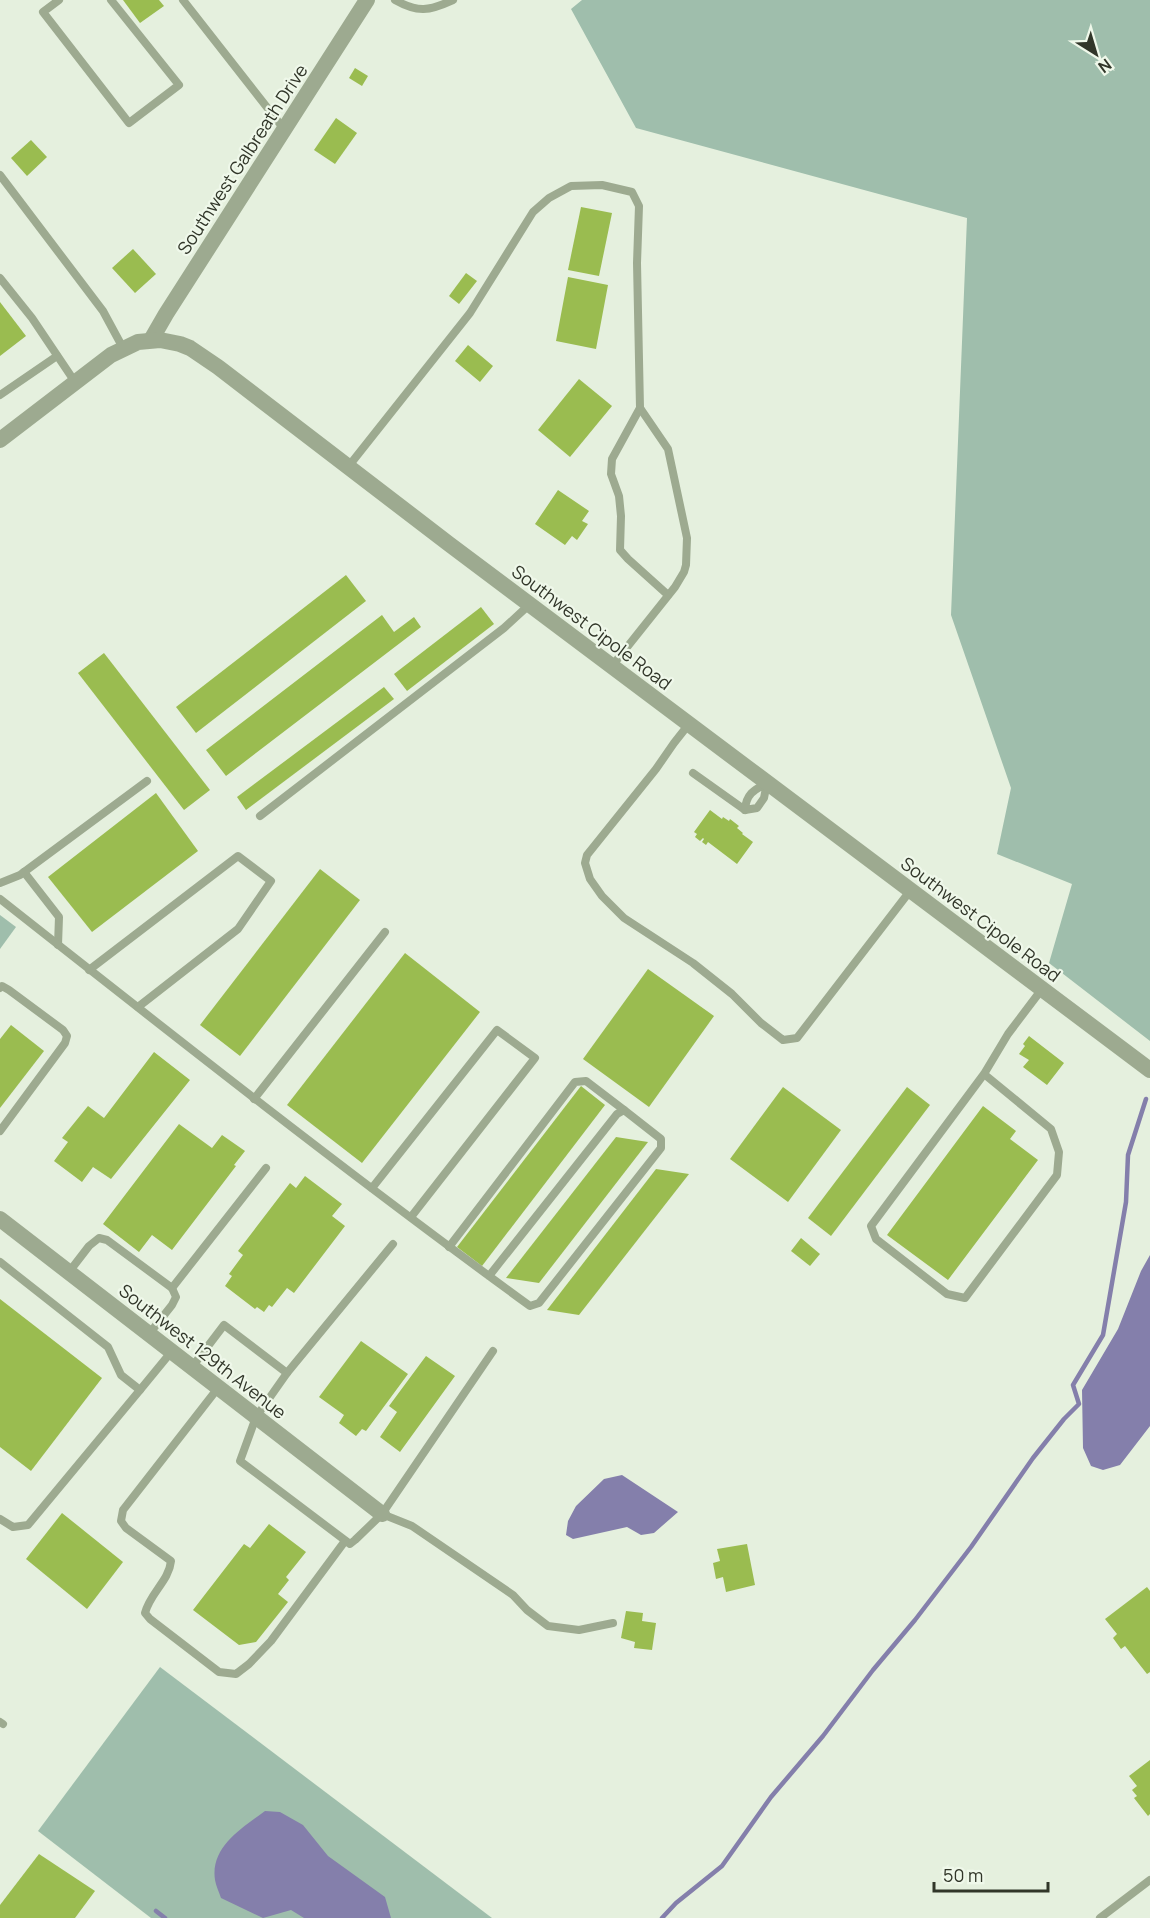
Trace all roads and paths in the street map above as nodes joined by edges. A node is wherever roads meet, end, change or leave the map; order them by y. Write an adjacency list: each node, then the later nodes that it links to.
1 (59, 0): 2 (lane)
2 (111, 0)
3 (183, 0): 7 (lane)
4 (367, 0): 7 (street, Southwest Galbreath Drive)
5 (395, 0): 6 (lane)
6 (453, 0)
7 (284, 129): 10 (street, Southwest Galbreath Drive)
8 (0, 175): 11 (lane)
9 (0, 278): 12 (lane)
10 (151, 340): 11 (street, Southwest Cipole Road); 17 (street, Southwest Cipole Road)
11 (123, 348): 13 (street, Southwest Cipole Road)
12 (57, 356): 13 (lane); 14 (lane)
13 (75, 382): 16 (street, Southwest Cipole Road)
14 (0, 395)
15 (640, 408): 17 (lane); 18 (lane); 18 (lane)
16 (0, 440)
17 (348, 467): 19 (street, Southwest Cipole Road)
18 (668, 595): 20 (lane)
19 (529, 605): 20 (street, Southwest Cipole Road); 26 (lane)
20 (612, 666): 21 (street, Southwest Cipole Road)
21 (689, 724): 24 (street, Southwest Cipole Road); 29 (lane)
22 (693, 773): 25 (lane)
23 (147, 781): 27 (lane)
24 (767, 783): 25 (lane); 25 (lane); 29 (street, Southwest Cipole Road)
25 (745, 810)
26 (260, 816)
27 (24, 872): 28 (lane); 32 (lane)
28 (0, 883)
29 (910, 891): 35 (street, Southwest Cipole Road)
30 (0, 899): 32 (lane)
31 (385, 932): 39 (lane)
32 (58, 945): 33 (lane)
33 (89, 970): 36 (lane); 36 (lane)
34 (0, 988): 41 (lane)
35 (1042, 989): 37 (street, Southwest Cipole Road); 38 (lane)
36 (138, 1007): 39 (lane)
37 (1150, 1070)
38 (984, 1074): 38 (lane)
39 (254, 1099): 43 (lane)
40 (624, 1110): 47 (lane); 50 (lane); 50 (lane)
41 (0, 1131)
42 (266, 1168): 51 (lane)
43 (372, 1188): 44 (lane); 44 (lane)
44 (411, 1217): 47 (lane)
45 (0, 1219): 49 (street, Southwest 129th Avenue)
46 (393, 1244): 56 (lane)
47 (449, 1247): 50 (lane)
48 (0, 1262): 58 (lane)
49 (69, 1272): 51 (lane); 52 (street, Southwest 129th Avenue)
50 (489, 1276)
51 (172, 1288): 52 (lane)
52 (149, 1334): 53 (street, Southwest 129th Avenue)
53 (172, 1351): 55 (street, Southwest 129th Avenue); 58 (lane)
54 (493, 1351): 60 (lane)
55 (192, 1367): 56 (lane); 57 (street, Southwest 129th Avenue)
56 (287, 1373): 59 (lane)
57 (218, 1388): 59 (street, Southwest 129th Avenue); 62 (lane)
58 (140, 1390): 61 (lane)
59 (256, 1417): 60 (street, Southwest 129th Avenue); 62 (lane)
60 (382, 1514): 62 (lane); 63 (lane)
61 (0, 1519)
62 (345, 1541)
63 (614, 1623)
64 (1150, 1880): 65 (lane)
65 (1100, 1918)

